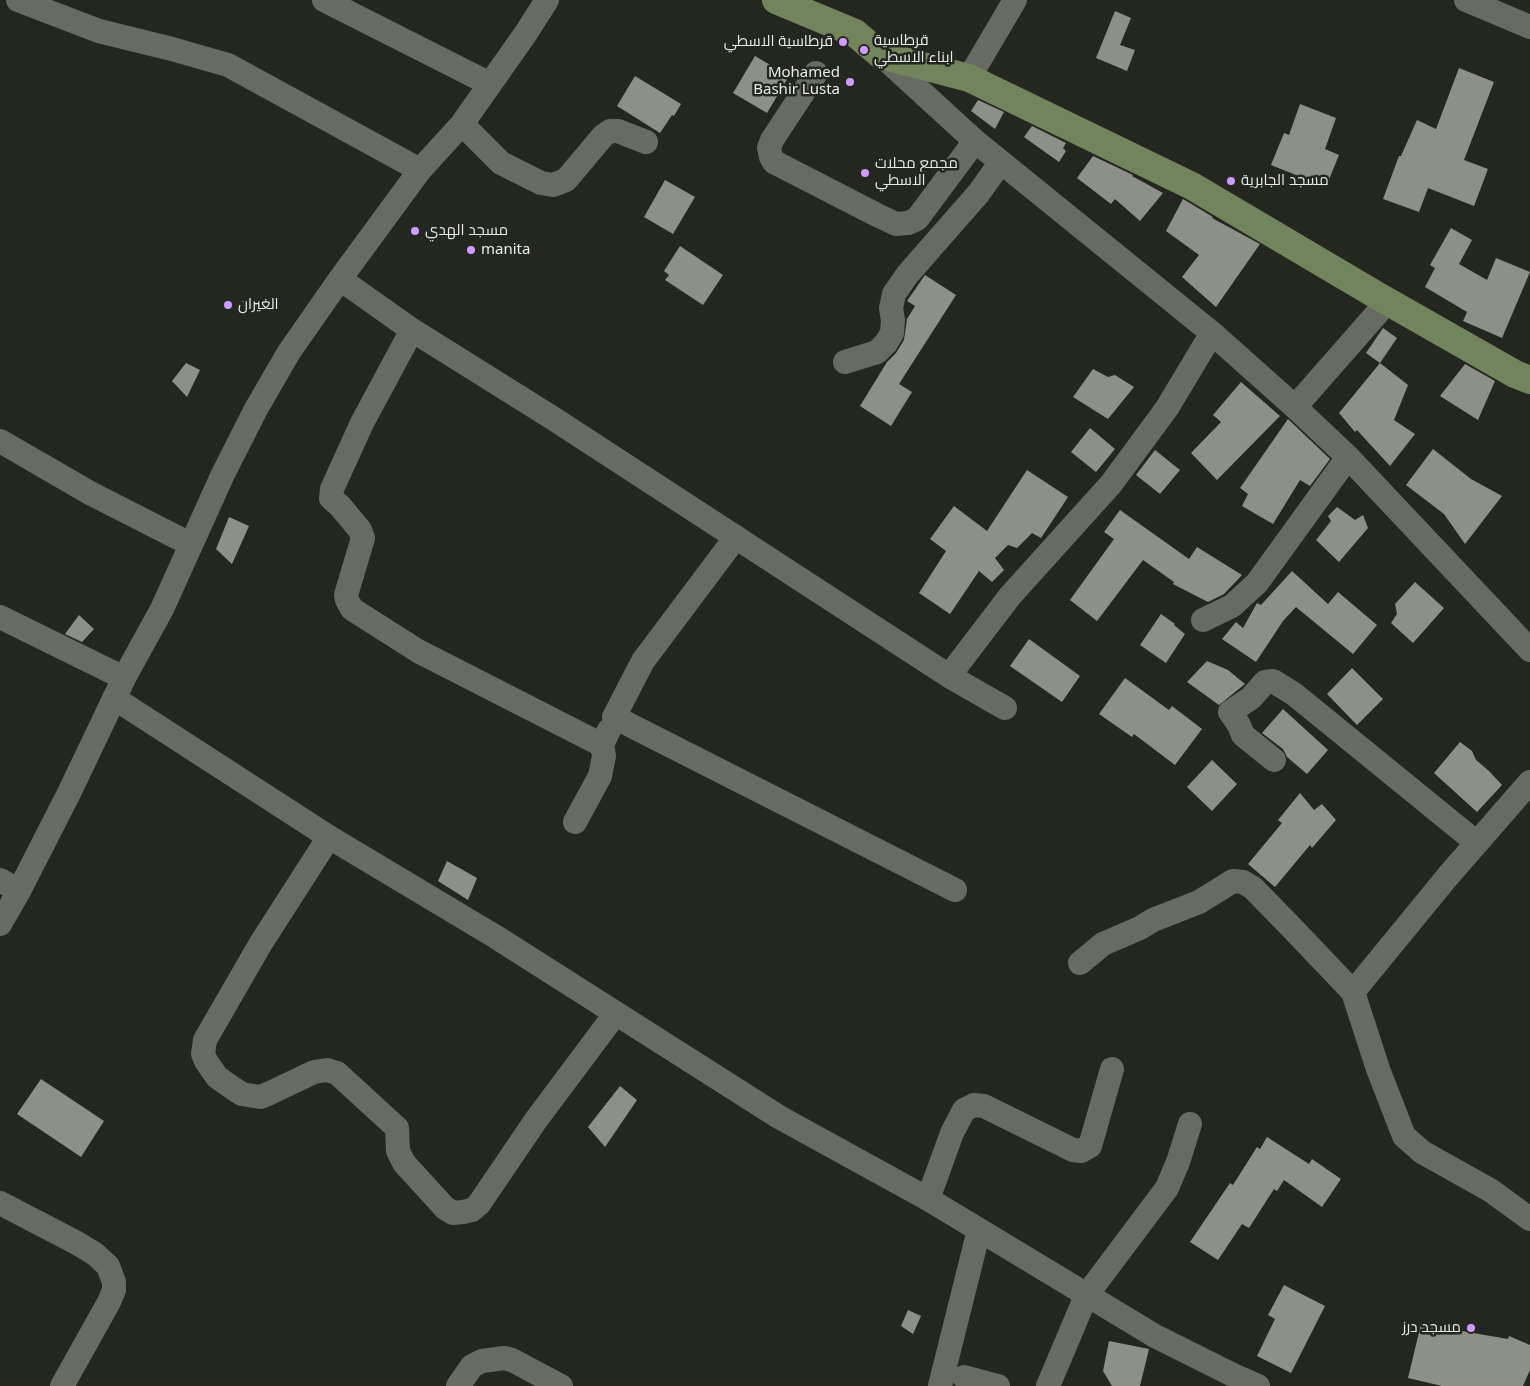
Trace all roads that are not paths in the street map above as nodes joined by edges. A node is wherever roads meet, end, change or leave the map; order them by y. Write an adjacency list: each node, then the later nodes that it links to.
1 (18, 0): 18 (street)
2 (324, 0): 13 (street)
3 (547, 0): 13 (street)
4 (776, 0): 9 (main road)
5 (814, 0): 9 (main road)
6 (1015, 0): 12 (street)
7 (1466, 0): 8 (street)
8 (1530, 27)
9 (855, 33): 10 (main road)
10 (880, 55): 12 (main road); 15 (street)
11 (816, 73): 15 (street)
12 (969, 78): 20 (main road)
13 (490, 84): 14 (street)
14 (462, 124): 16 (street); 18 (street)
15 (976, 141): 17 (street)
16 (646, 142)
17 (1001, 162): 22 (street); 23 (street)
18 (420, 170): 19 (street)
19 (340, 279): 21 (street); 29 (street)
20 (1388, 301): 24 (main road); 25 (street)
21 (412, 330): 28 (street); 37 (street)
22 (1212, 333): 25 (street); 33 (street)
23 (845, 362)
24 (1530, 380)
25 (1295, 406): 27 (street)
26 (0, 441): 29 (street)
27 (1348, 457): 31 (street); 32 (street)
28 (736, 537): 33 (street); 36 (street)
29 (190, 544): 34 (street)
30 (0, 617): 34 (street)
31 (1203, 620)
32 (1530, 650)
33 (949, 676): 35 (street)
34 (119, 688): 41 (street); 43 (street)
35 (1005, 708)
36 (614, 717): 37 (street); 44 (street)
37 (602, 745): 40 (street)
38 (1274, 760): 42 (street)
39 (1530, 782): 42 (street)
40 (575, 822)
41 (330, 838): 48 (street); 48 (street)
42 (1477, 843): 47 (street)
43 (10, 885): 45 (street)
44 (955, 890)
45 (0, 924)
46 (1080, 963): 47 (street)
47 (1352, 992): 53 (street)
48 (616, 1012): 51 (street)
49 (1112, 1069): 51 (street)
50 (1190, 1124): 55 (street)
51 (928, 1199): 54 (street)
52 (0, 1204): 57 (street)
53 (1530, 1219)
54 (979, 1230): 55 (street); 60 (street)
55 (1086, 1296): 62 (street); 63 (street)
56 (964, 1377): 61 (street)
57 (62, 1386)
58 (458, 1386): 59 (street)
59 (561, 1386)
60 (940, 1386)
61 (998, 1386)
62 (1048, 1386)
63 (1258, 1386)

